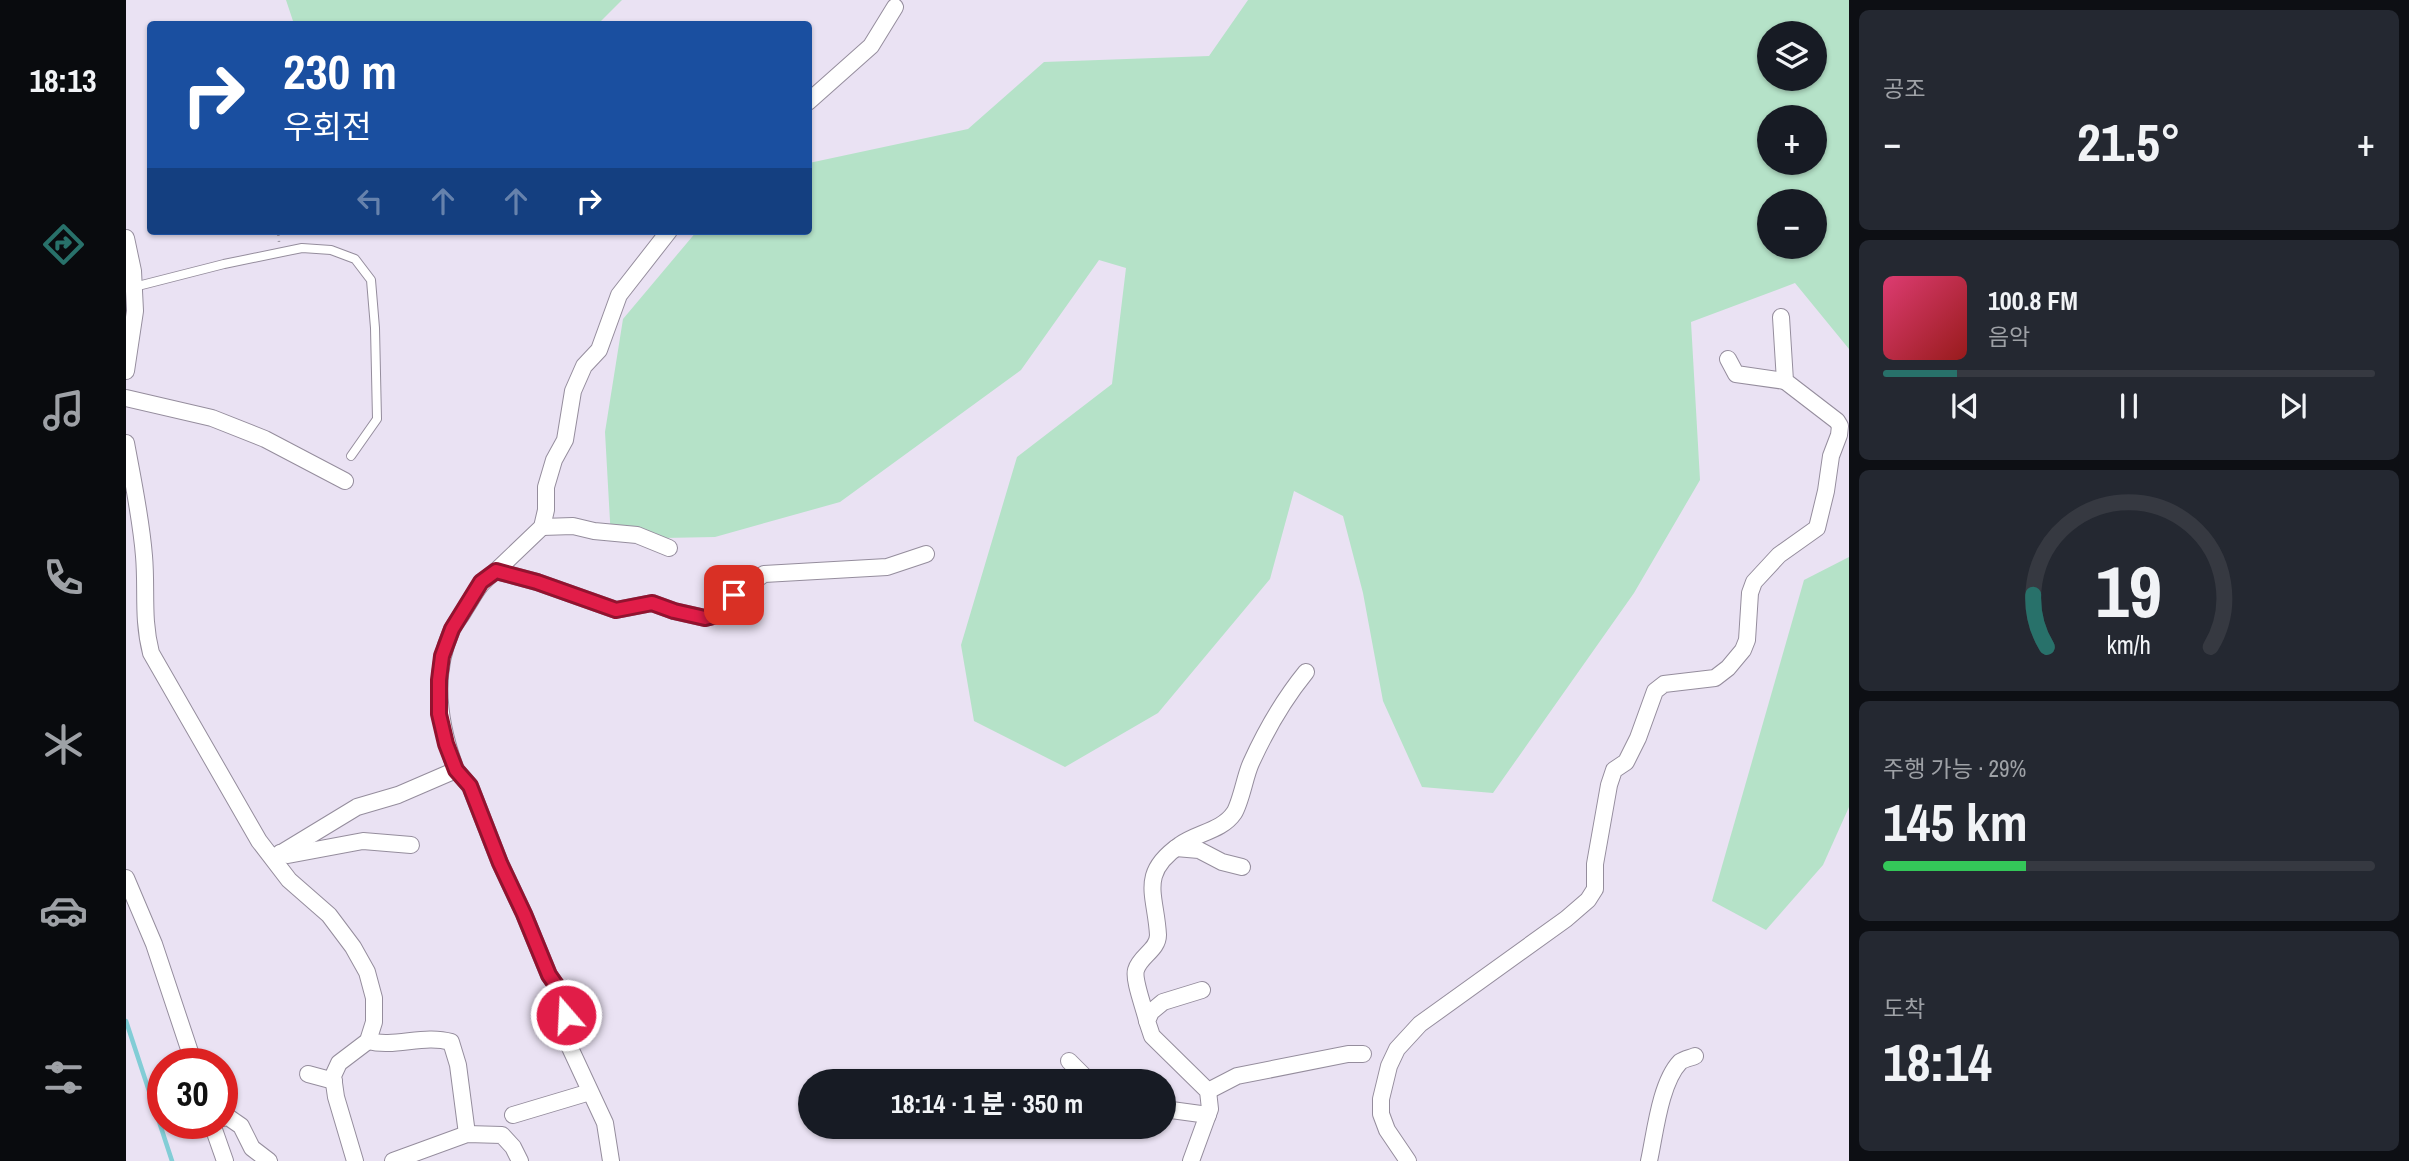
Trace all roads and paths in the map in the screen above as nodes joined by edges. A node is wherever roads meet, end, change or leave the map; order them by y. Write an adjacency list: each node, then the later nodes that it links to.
1 (895, 7): 2 (street)
2 (812, 98)
3 (666, 235): 14 (street)
4 (126, 238): 5 (street)
5 (134, 287): 8 (street); 12 (lane)
6 (1781, 317): 9 (street)
7 (1728, 359): 9 (street)
8 (126, 371)
9 (1785, 381): 50 (street)
10 (126, 398): 13 (street)
11 (126, 443): 22 (street)
12 (351, 456)
13 (345, 481)
14 (542, 527): 15 (street); 17 (street)
15 (669, 548)
16 (926, 554): 17 (street)
17 (496, 571): 19 (street)
18 (1306, 672): 21 (street)
19 (456, 770): 22 (street); 36 (street)
20 (411, 845): 22 (street)
21 (1176, 848): 23 (street); 26 (street)
22 (276, 855): 27 (street)
23 (1242, 867)
24 (126, 878): 28 (street)
25 (1202, 990): 26 (street)
26 (1147, 1021): 35 (street)
27 (368, 1041): 34 (street); 41 (street)
28 (189, 1048)
29 (1363, 1054): 35 (street)
30 (1695, 1056): 51 (street)
31 (1069, 1061): 32 (street)
32 (1077, 1069)
33 (308, 1074): 34 (street)
34 (334, 1081): 45 (street)
35 (1208, 1091): 39 (street)
36 (590, 1092): 38 (street); 48 (street)
37 (1176, 1111): 39 (street)
38 (513, 1115)
39 (1208, 1115): 49 (street)
40 (238, 1124): 44 (street)
41 (467, 1134): 46 (street); 47 (street)
42 (217, 1139): 43 (street)
43 (225, 1161)
44 (269, 1161)
45 (355, 1161)
46 (393, 1161)
47 (520, 1161)
48 (611, 1161)
49 (1191, 1161)
50 (1408, 1161)
51 (1649, 1161)

